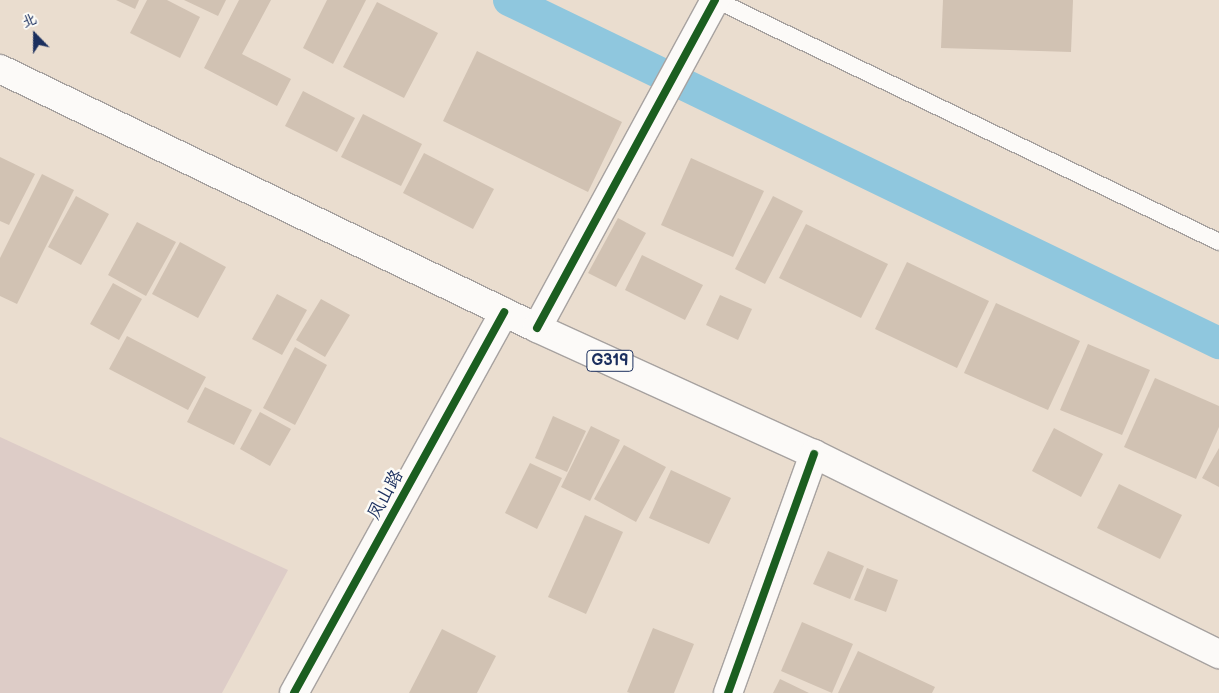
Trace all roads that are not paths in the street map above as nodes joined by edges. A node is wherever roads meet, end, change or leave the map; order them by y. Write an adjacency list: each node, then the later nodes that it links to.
1 (716, 0): 3 (lane); 5 (main road)
2 (0, 69): 4 (main road, G319)
3 (1219, 242)
4 (504, 312): 5 (main road, G319); 8 (main road, 凤山路)
5 (537, 328): 6 (main road, G319)
6 (814, 454): 7 (main road, G319); 9 (main road)
7 (1219, 654)
8 (294, 693)
9 (728, 693)

